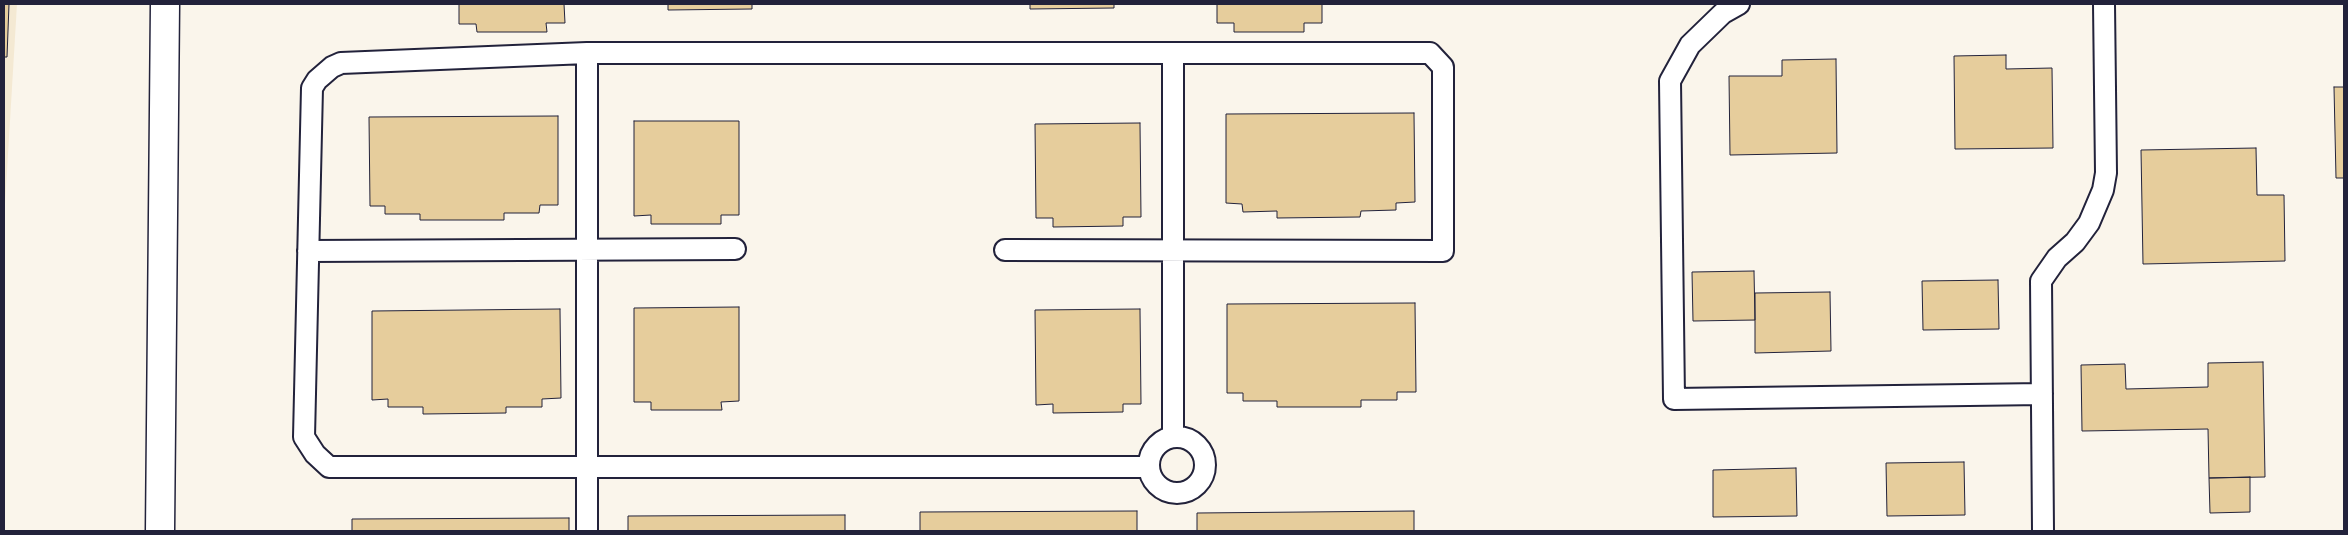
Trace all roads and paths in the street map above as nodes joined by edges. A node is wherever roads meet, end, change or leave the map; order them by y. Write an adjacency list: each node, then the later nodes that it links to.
1 (165, 4): 15 (street)
2 (1739, 4): 11 (lane)
3 (2104, 4): 11 (lane)
4 (587, 53): 5 (lane); 6 (lane); 10 (lane)
5 (1173, 54): 9 (lane); 9 (lane)
6 (587, 250): 7 (lane); 10 (lane); 13 (lane)
7 (735, 250)
8 (1005, 250): 9 (lane)
9 (1174, 250): 12 (lane)
10 (308, 251): 13 (lane)
11 (2042, 394): 17 (lane)
12 (1173, 437): 14 (lane); 14 (lane)
13 (587, 467): 14 (lane); 16 (lane)
14 (1149, 467)
15 (160, 531)
16 (587, 531)
17 (2043, 531)

